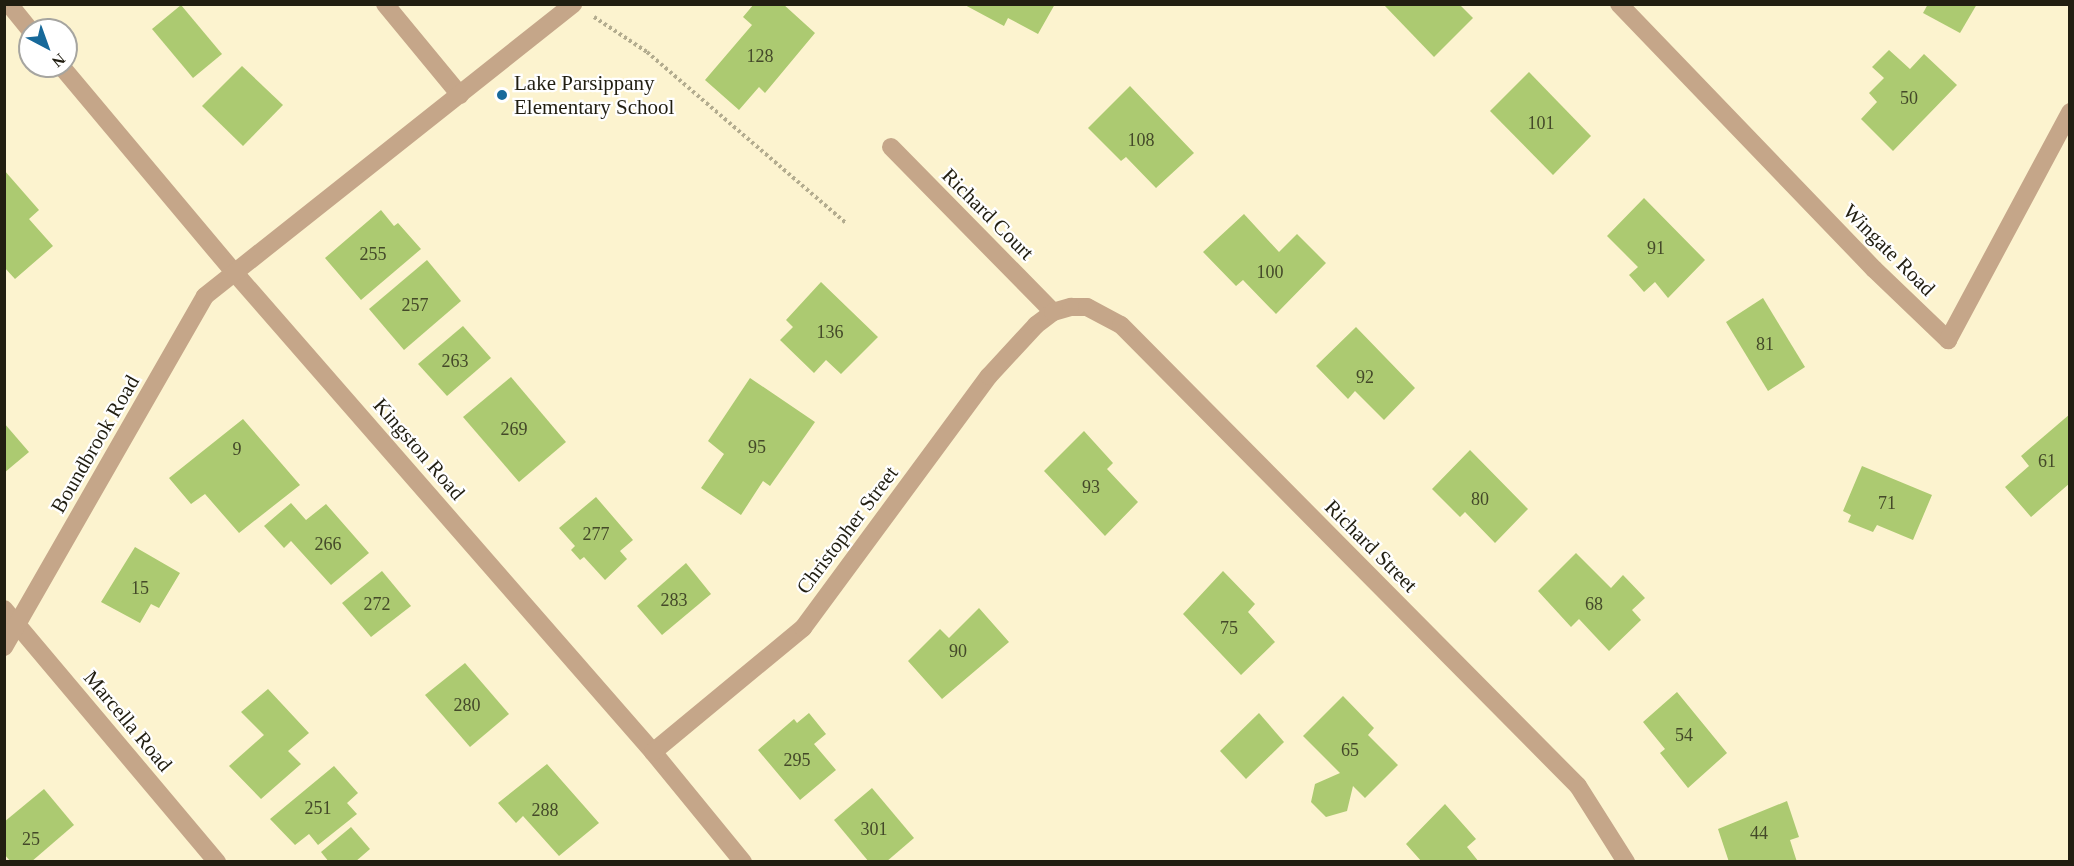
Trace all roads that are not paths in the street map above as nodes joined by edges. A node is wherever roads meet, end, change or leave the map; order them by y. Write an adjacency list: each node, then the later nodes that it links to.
1 (9, 4): 5 (street)
2 (386, 4): 7 (street)
3 (1619, 4): 8 (street, Wingate Road)
4 (580, 8): 7 (street, Boundbrook Road)
5 (20, 18)
6 (71, 78): 10 (street, Kingston Road)
7 (459, 95): 10 (street, Boundbrook Road)
8 (2070, 112)
9 (891, 147): 11 (street, Richard Court)
10 (235, 273): 13 (street, Boundbrook Road); 15 (street, Kingston Road)
11 (1053, 312): 15 (street, Christopher Street); 18 (street, Richard Street)
12 (4, 609): 13 (street, Marcella Road)
13 (17, 624): 14 (street, Boundbrook Road); 16 (street, Marcella Road)
14 (4, 647)
15 (653, 753): 17 (street, Kingston Road)
16 (217, 861)
17 (743, 861)
18 (1626, 861)

